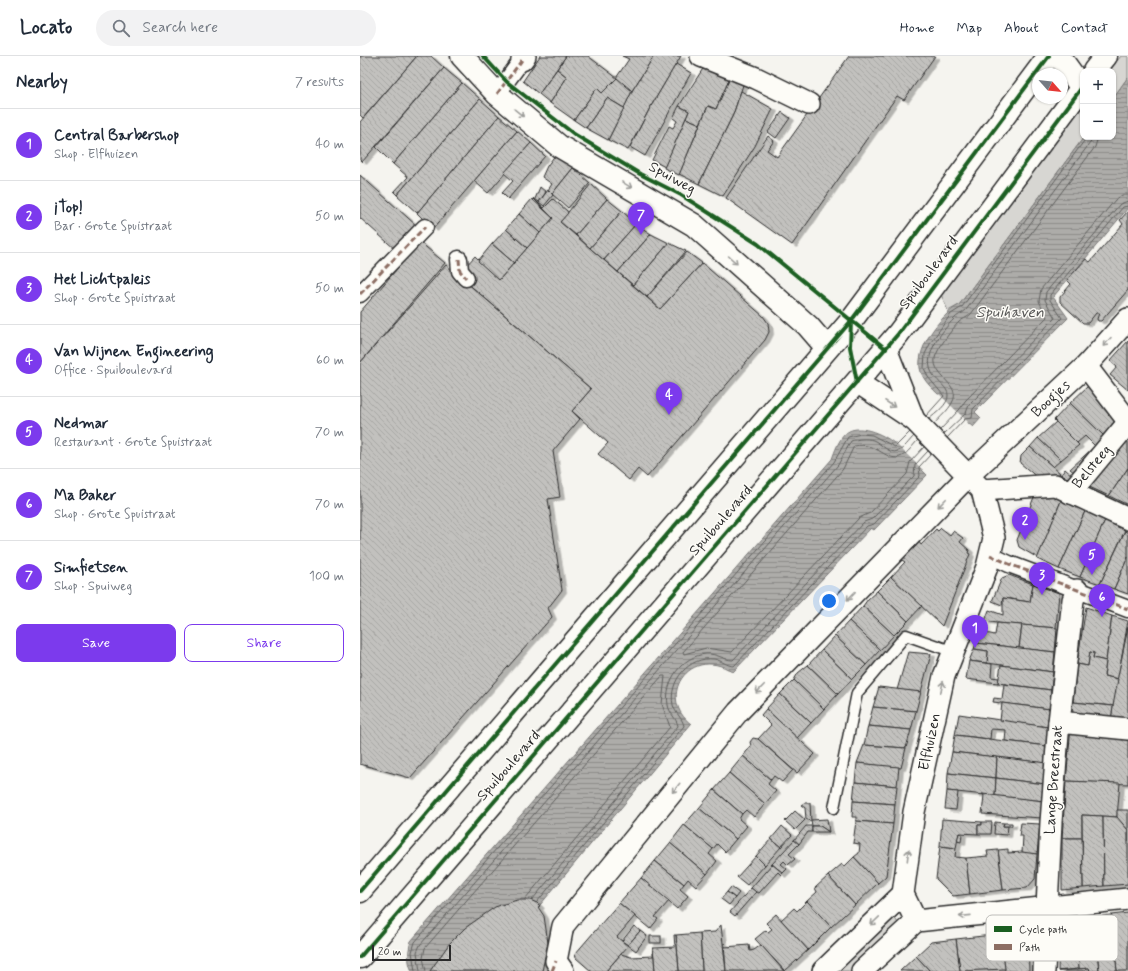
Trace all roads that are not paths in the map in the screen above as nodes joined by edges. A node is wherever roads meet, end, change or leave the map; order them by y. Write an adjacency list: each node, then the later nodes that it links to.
1 (462, 56): 10 (street, Spuiweg)
2 (701, 56): 11 (street)
3 (1049, 56): 17 (street, Spuiboulevard)
4 (1059, 56): 8 (street)
5 (1106, 56): 7 (street)
6 (523, 58): 10 (street)
7 (1096, 68)
8 (1080, 84)
9 (1080, 90): 18 (street, Spuiboulevard)
10 (497, 94): 17 (street, Spuiweg, one-way to 17)
11 (809, 104)
12 (425, 226): 15 (street)
13 (459, 259): 14 (street)
14 (466, 278)
15 (360, 294)
16 (1128, 319): 19 (street, Boogjes, one-way to 19)
17 (827, 348): 33 (street, Spuiboulevard)
18 (886, 349): 20 (street, Spuiboulevard); 21 (street)
19 (1086, 366): 22 (street); 23 (street, Boogjes)
20 (857, 382): 21 (street, one-way to 21); 39 (street, Spuiboulevard)
21 (914, 420): 23 (street)
22 (1128, 422): 24 (street, Belsteeg)
23 (975, 482): 24 (street); 26 (street, Elfhuizen); 41 (street, one-way to 41)
24 (1070, 493): 25 (street)
25 (1128, 519)
26 (989, 561): 27 (street); 29 (street, Elfhuizen)
27 (1077, 590): 28 (street); 30 (street, Lange Breestraat)
28 (1128, 609)
29 (954, 652): 32 (lane); 34 (street, Elfhuizen, one-way to 29)
30 (1059, 722): 31 (street); 36 (street, Lange Breestraat)
31 (1128, 729)
32 (834, 808)
33 (360, 891)
34 (903, 894): 38 (street); 42 (street, one-way to 42)
35 (1128, 900): 36 (street)
36 (1046, 908): 37 (street, Lange Breestraat); 38 (street, one-way to 38)
37 (1046, 915)
38 (916, 921): 43 (street)
39 (360, 957)
40 (1044, 961): 44 (street, Lange Breestraat)
41 (557, 968)
42 (823, 971)
43 (862, 971)
44 (1044, 971)

